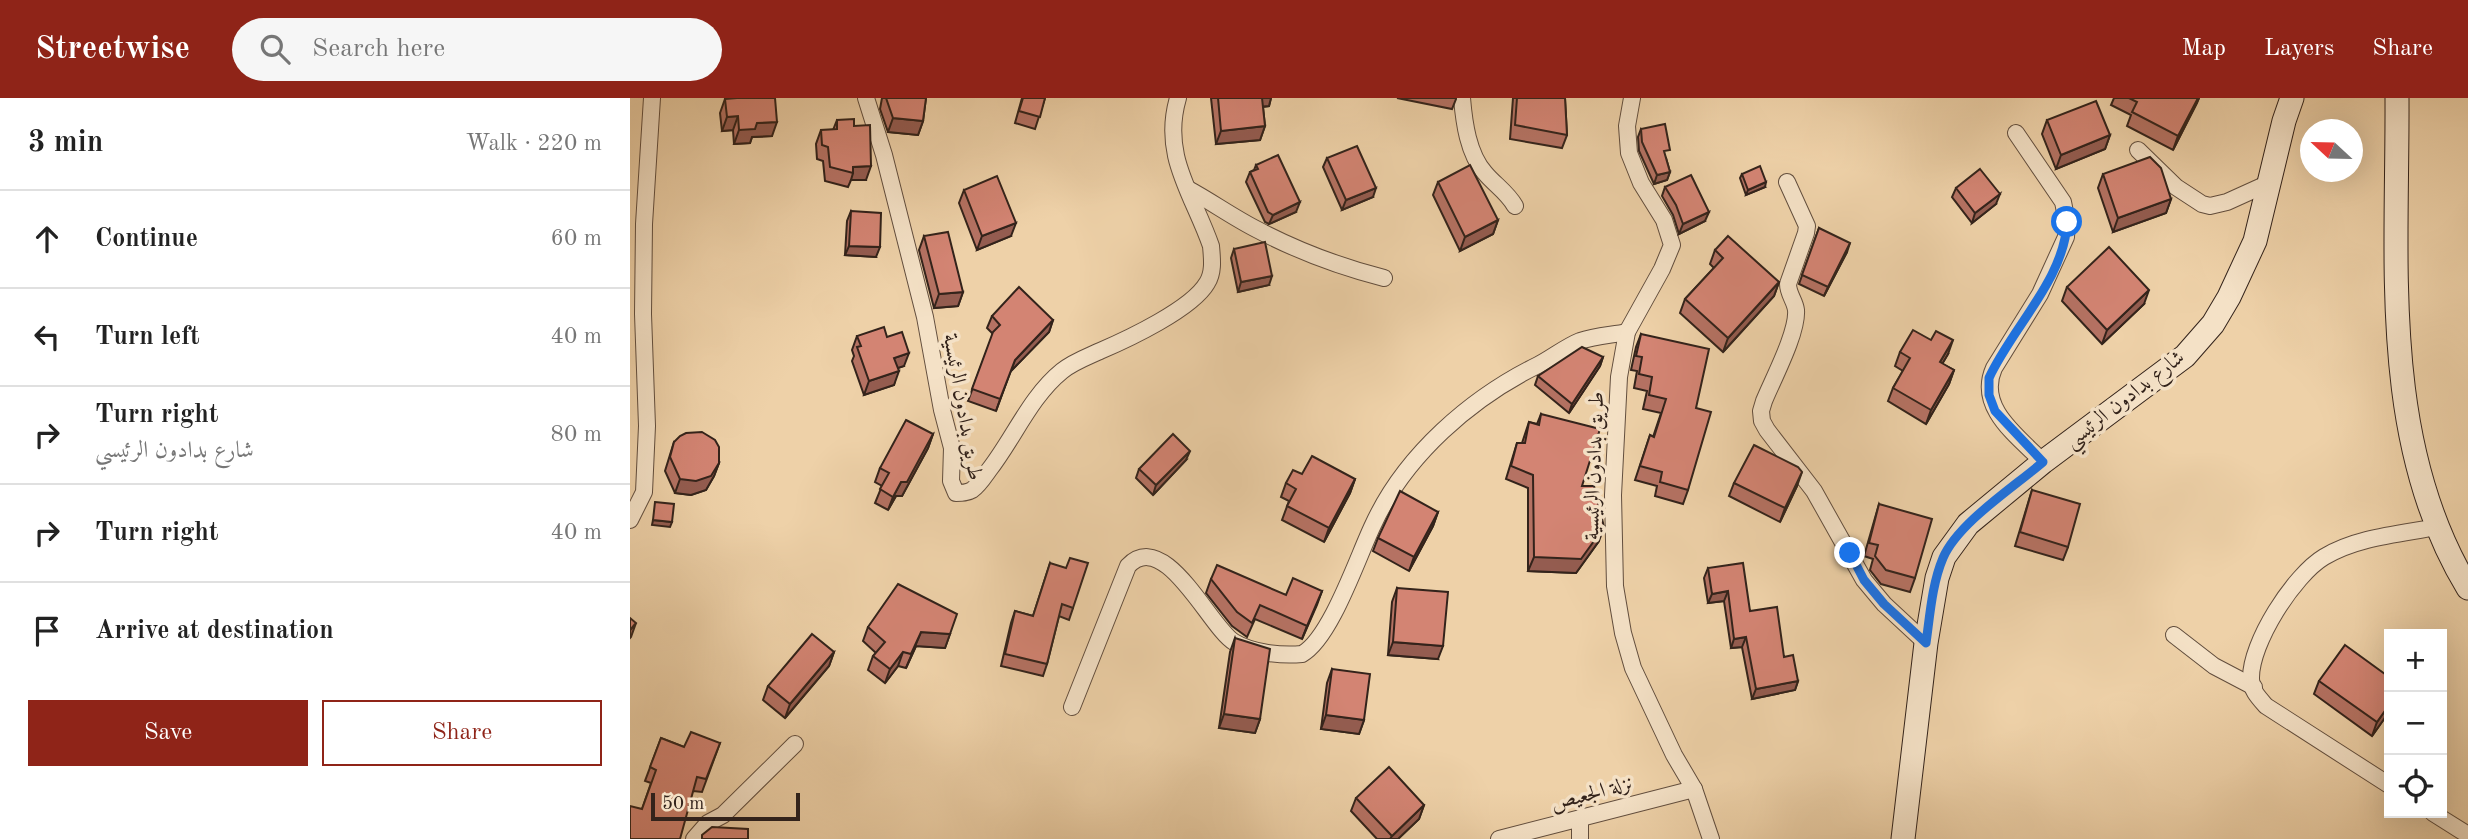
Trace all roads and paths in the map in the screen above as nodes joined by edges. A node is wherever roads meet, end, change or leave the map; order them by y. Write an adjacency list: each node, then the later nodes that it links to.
1 (652, 98): 18 (street)
2 (866, 98): 12 (street, طريق بدادون الرئيسية)
3 (1178, 98): 12 (street, طريق بدادون الرئيسية)
4 (1462, 98): 13 (street)
5 (1632, 98): 15 (street, طريق بدادون الرئيسية)
6 (2292, 98): 11 (main road, شارع بدادون الرئيسي)
7 (2397, 98): 20 (main road)
8 (2016, 133): 16 (street)
9 (2138, 150): 11 (street)
10 (1787, 182): 23 (street)
11 (2269, 183): 16 (main road, شارع بدادون الرئيسي)
12 (1188, 189): 14 (street)
13 (1515, 206)
14 (1384, 278)
15 (1627, 332): 25 (street); 28 (street, طريق بدادون الرئيسية)
16 (2043, 462): 23 (main road, شارع بدادون الرئيسي)
17 (630, 472): 18 (street)
18 (644, 492): 19 (street)
19 (630, 520)
20 (2437, 527): 21 (main road); 24 (street)
21 (2468, 588)
22 (2174, 635): 24 (street)
23 (1926, 643): 36 (main road, شارع بدادون الرئيسي)
24 (2254, 687): 27 (street)
25 (1072, 707)
26 (795, 744): 32 (street)
27 (2384, 782)
28 (1694, 789): 30 (street, نزلة الجعيص); 35 (street, طريق بدادون الرئيسية)
29 (2440, 818): 31 (street)
30 (1580, 820): 33 (street, نزلة الجعيص); 34 (street)
31 (2468, 835)
32 (694, 839)
33 (1499, 839)
34 (1580, 839)
35 (1711, 839)
36 (1903, 839)

